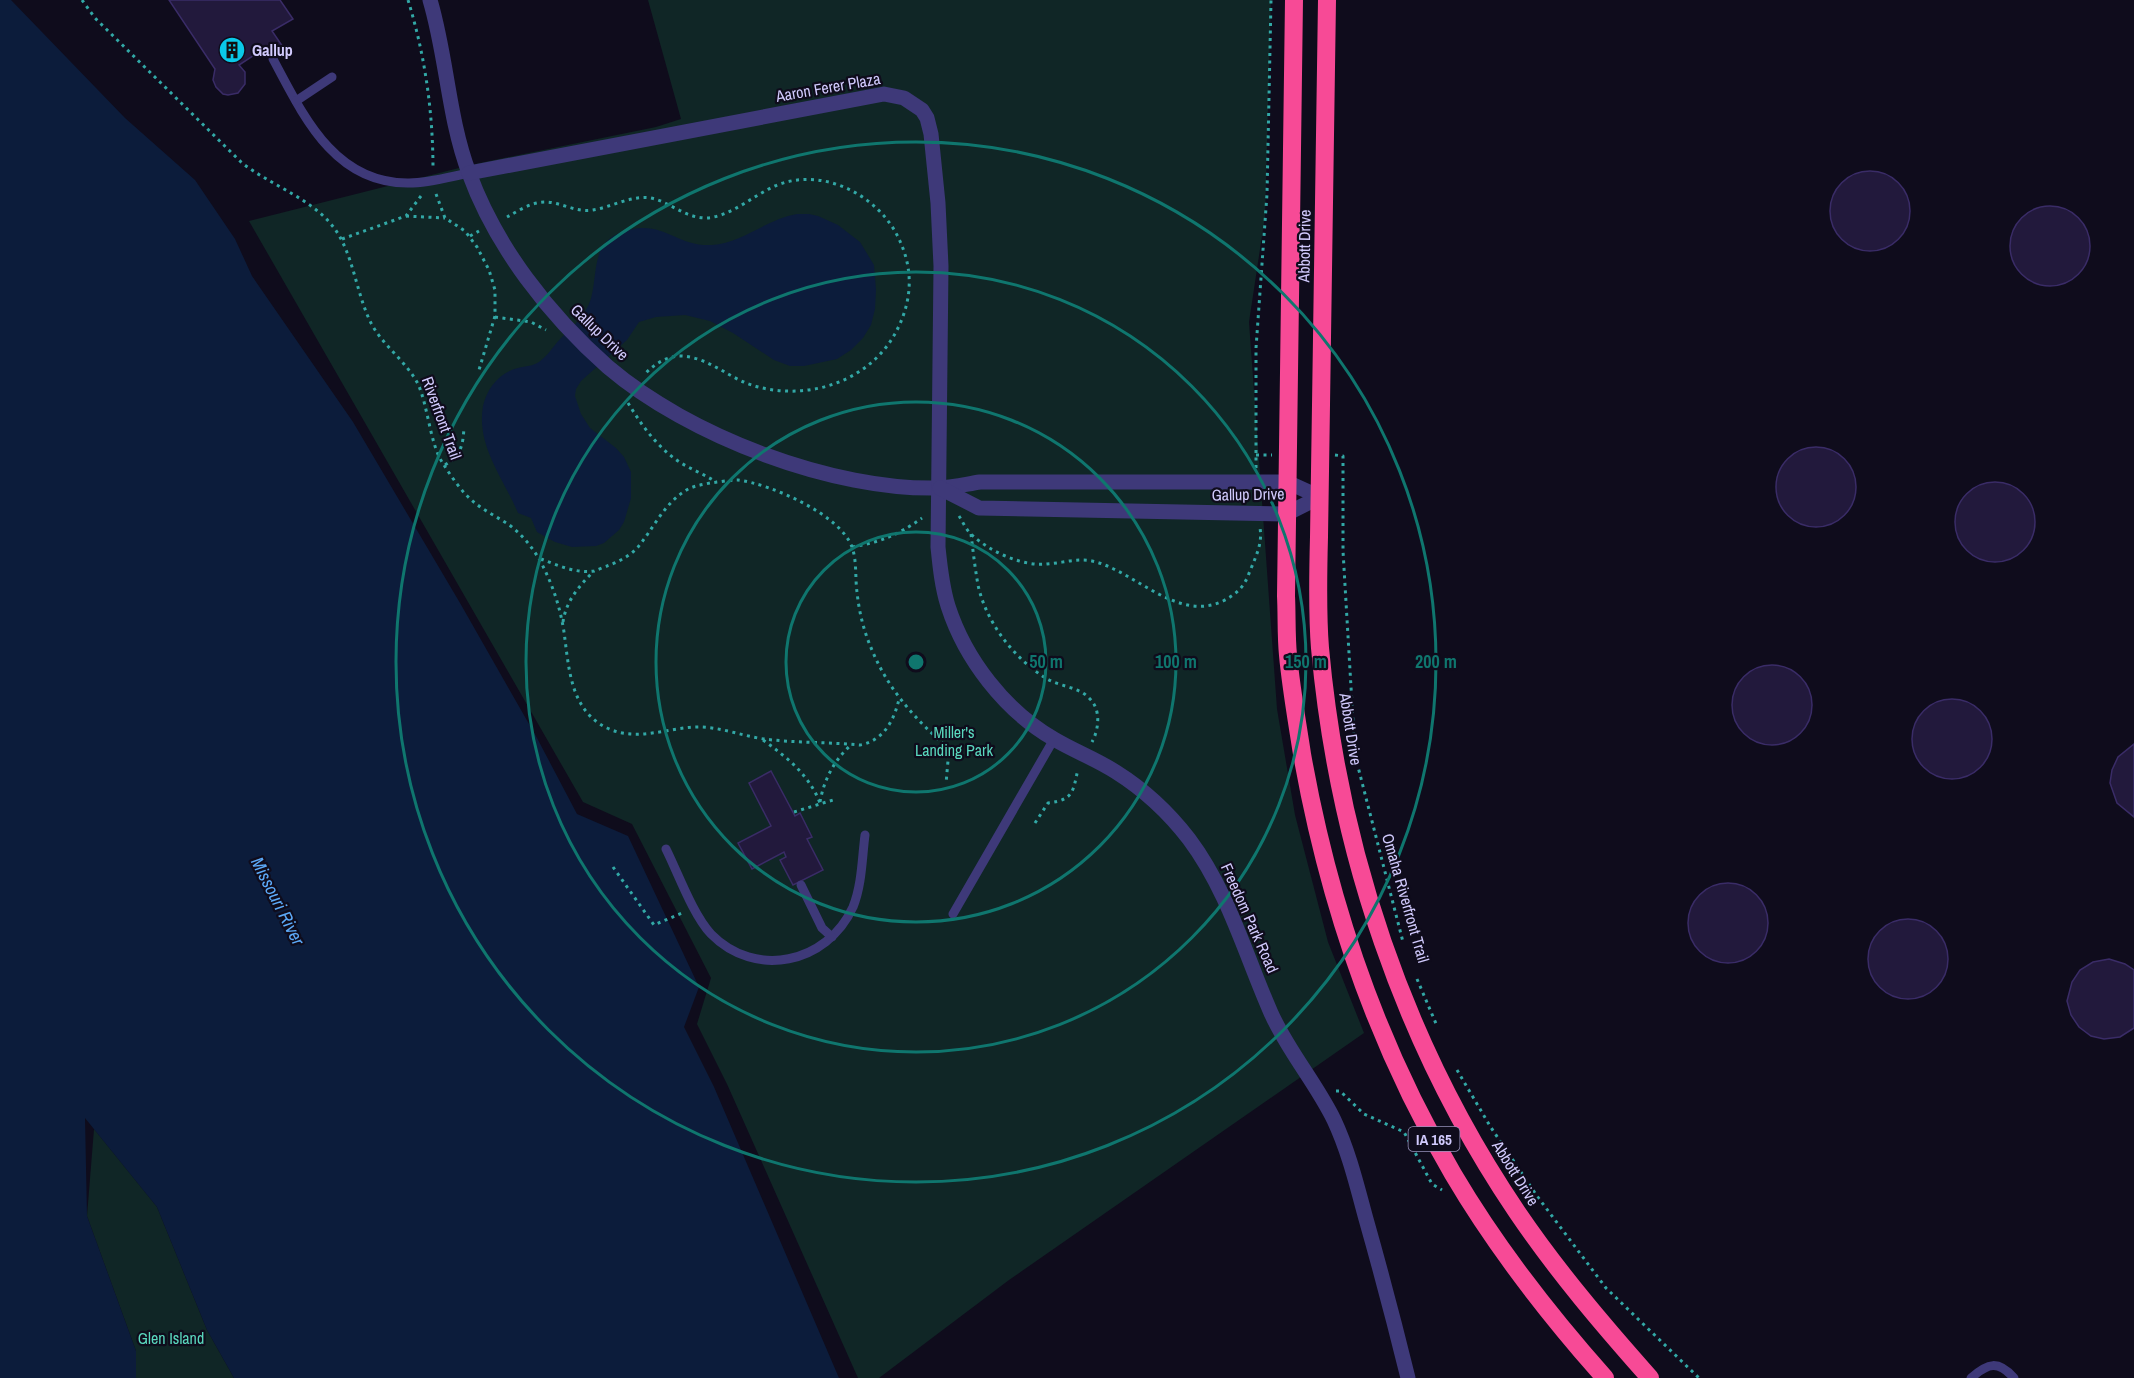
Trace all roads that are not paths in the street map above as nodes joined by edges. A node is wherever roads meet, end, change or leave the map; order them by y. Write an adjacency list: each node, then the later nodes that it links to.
1 (430, 0): 7 (street, Gallup Drive)
2 (1294, 0): 8 (highway, Abbott Drive)
3 (1327, 0): 10 (highway, Abbott Drive)
4 (273, 59): 6 (lane)
5 (332, 77): 6 (lane)
6 (296, 101): 7 (lane)
7 (469, 173): 9 (street, Gallup Drive); 9 (street, Aaron Ferer Plaza)
8 (1287, 482): 9 (street, Gallup Drive); 10 (street, Gallup Drive); 11 (highway, Abbott Drive)
9 (940, 488): 11 (street, Gallup Drive); 12 (street, Freedom Park Road)
10 (1320, 497): 11 (street, Gallup Drive); 20 (highway, Abbott Drive / IA 165)
11 (1287, 514): 19 (highway, Abbott Drive / IA 165)
12 (1054, 739): 16 (lane); 18 (street, Freedom Park Road)
13 (864, 835): 17 (lane)
14 (666, 849): 17 (lane)
15 (801, 885): 17 (lane)
16 (954, 914)
17 (832, 937)
18 (1408, 1378)
19 (1605, 1378)
20 (1650, 1378)
21 (1971, 1378): 22 (lane)
22 (2014, 1378)

